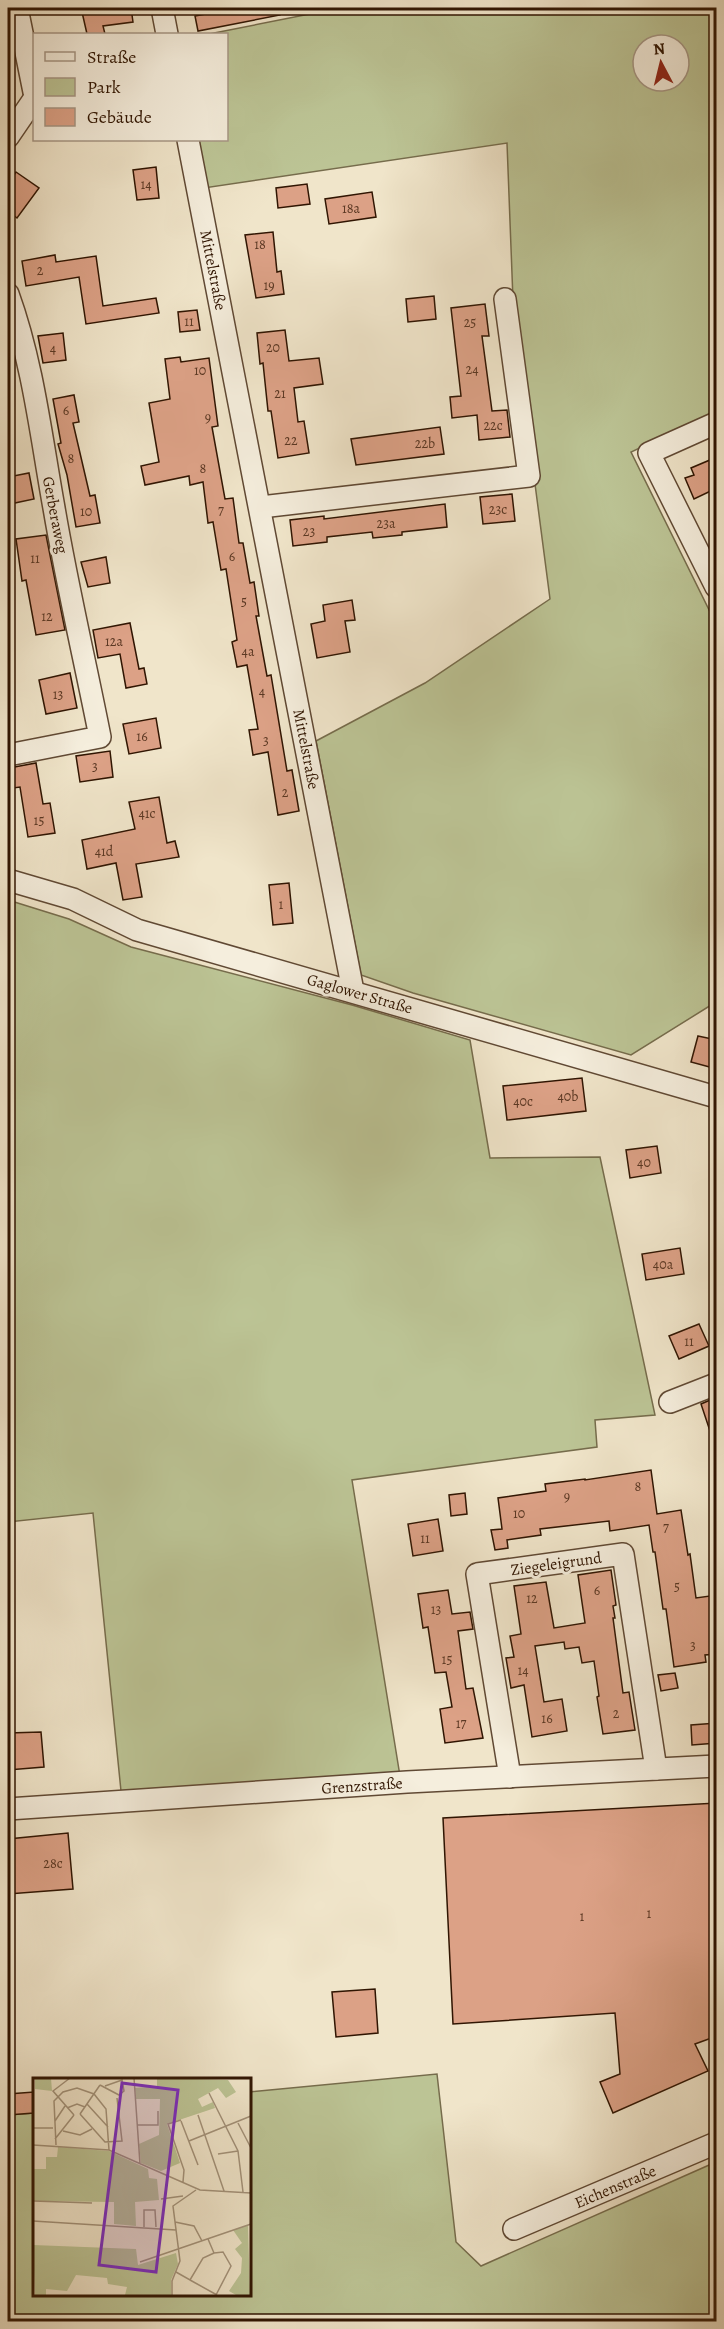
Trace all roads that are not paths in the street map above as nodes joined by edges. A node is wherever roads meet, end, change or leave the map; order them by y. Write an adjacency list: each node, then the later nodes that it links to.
1 (17, 8): 4 (street)
2 (162, 8): 3 (street)
3 (167, 33)
4 (33, 87)
5 (33, 100): 6 (street)
6 (8, 137)
7 (188, 141): 11 (street, Mittelstraße)
8 (8, 294): 13 (street, Gerberaweg)
9 (505, 299): 11 (street)
10 (717, 423): 12 (street)
11 (261, 507): 15 (street, Mittelstraße)
12 (717, 587)
13 (8, 755)
14 (8, 880): 15 (street, Gaglower Straße)
15 (353, 991): 16 (street, Gaglower Straße)
16 (717, 1097)
17 (717, 1384): 18 (street)
18 (670, 1402)
19 (717, 1766): 20 (street, Grenzstraße)
20 (656, 1769): 21 (street, Grenzstraße); 21 (street, Ziegeleigrund)
21 (510, 1777): 22 (street, Grenzstraße)
22 (8, 1809)
23 (717, 2143): 24 (street, Eichenstraße)
24 (514, 2229)

